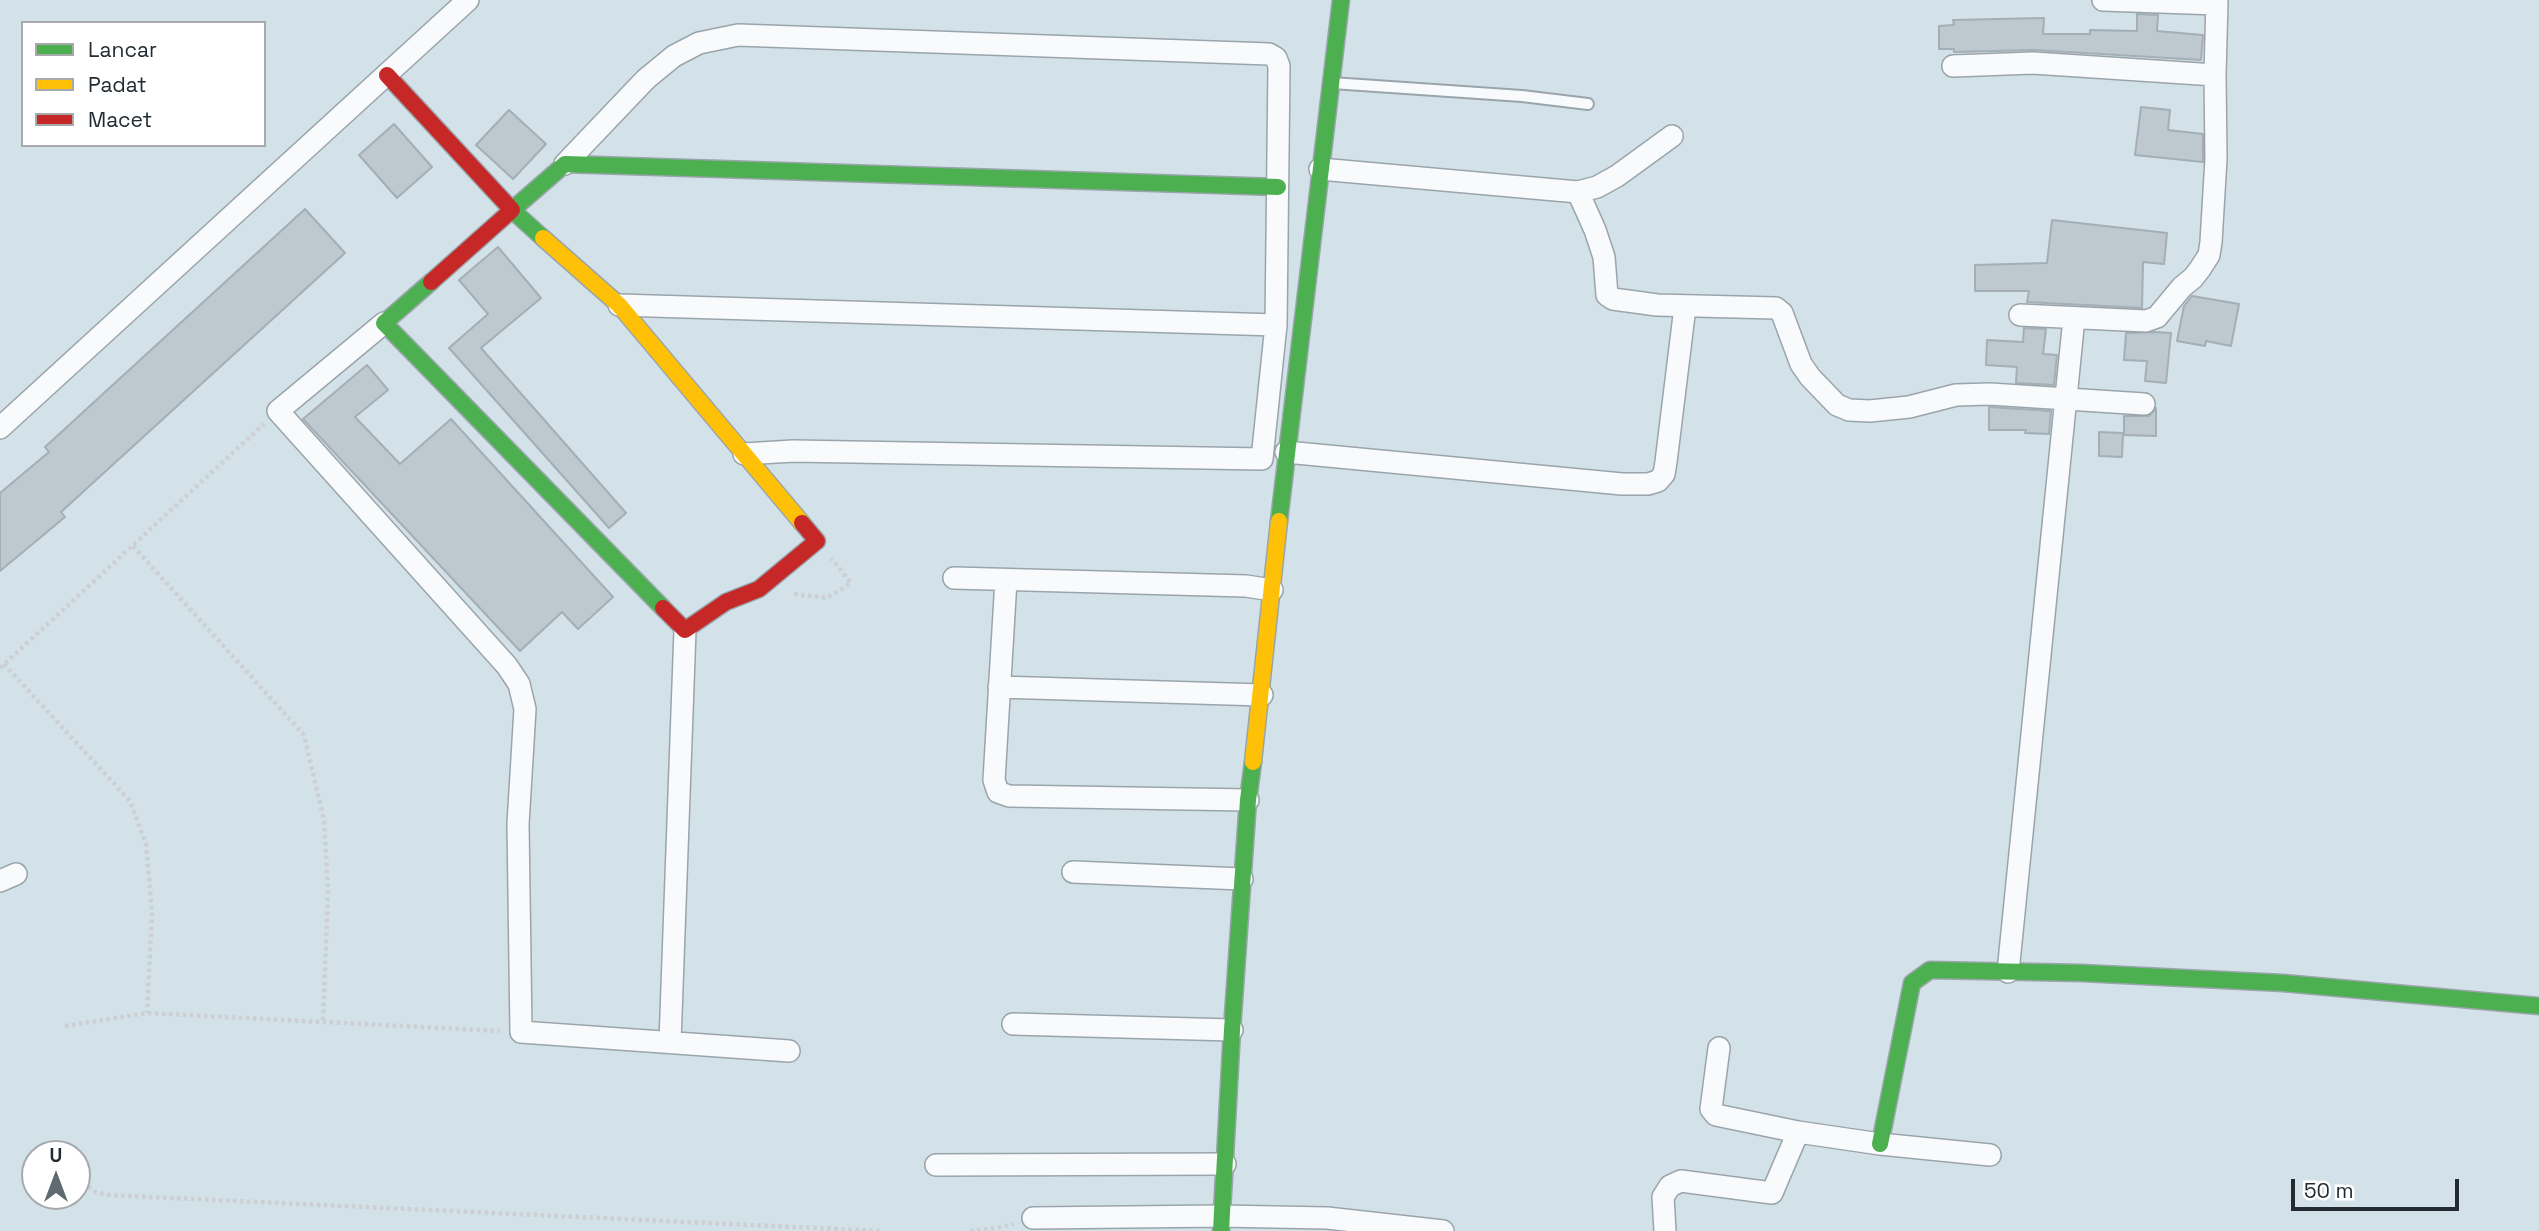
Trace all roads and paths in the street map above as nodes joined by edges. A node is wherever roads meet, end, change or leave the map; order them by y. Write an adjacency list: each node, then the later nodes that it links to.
1 (468, 0): 6 (street)
2 (1341, 0): 8 (street)
3 (2103, 0): 4 (street)
4 (2217, 2): 7 (street)
5 (1954, 66): 7 (street)
6 (387, 75): 15 (street); 25 (street)
7 (2214, 75): 19 (street)
8 (1329, 83): 9 (lane); 12 (street)
9 (1588, 104)
10 (1672, 136): 14 (street)
11 (565, 164): 13 (street); 13 (street); 15 (street)
12 (1320, 169): 14 (street); 26 (street)
13 (1278, 187): 21 (street)
14 (1577, 192): 17 (street)
15 (512, 210): 16 (street); 20 (street)
16 (619, 305): 21 (street); 27 (street)
17 (1685, 307): 22 (street); 26 (street)
18 (2020, 315): 19 (street)
19 (2074, 318): 22 (street)
20 (384, 323): 24 (street); 34 (street)
21 (1276, 325): 27 (street)
22 (2064, 399): 23 (street); 41 (street)
23 (2144, 404)
24 (278, 411): 28 (path); 48 (street)
25 (0, 428)
26 (1286, 452): 33 (street)
27 (744, 454): 32 (street)
28 (133, 546): 35 (path); 44 (path)
29 (954, 578): 30 (street)
30 (1006, 580): 33 (street); 36 (street)
31 (851, 583): 32 (path)
32 (759, 589): 34 (street)
33 (1272, 590): 37 (street)
34 (685, 630): 49 (street)
35 (2, 666): 43 (path)
36 (999, 687): 37 (street); 38 (street)
37 (1262, 695): 38 (street)
38 (1248, 800): 40 (street)
39 (1073, 872): 40 (street)
40 (1242, 879): 47 (street)
41 (2008, 972): 42 (street); 53 (street)
42 (2539, 1006)
43 (147, 1013): 44 (path); 46 (path)
44 (323, 1022): 48 (path)
45 (1013, 1024): 47 (street)
46 (65, 1026)
47 (1232, 1030): 55 (street)
48 (521, 1032): 49 (street)
49 (670, 1042): 51 (street)
50 (1718, 1048): 52 (street)
51 (789, 1051)
52 (1798, 1132): 53 (street); 63 (street)
53 (1880, 1144): 54 (street)
54 (1990, 1155)
55 (1225, 1164): 56 (street); 59 (street)
56 (936, 1165)
57 (91, 1188): 60 (path)
58 (1033, 1218): 59 (street); 61 (path)
59 (1221, 1224): 62 (street)
60 (880, 1231)
61 (970, 1231)
62 (1443, 1231)
63 (1665, 1231)

